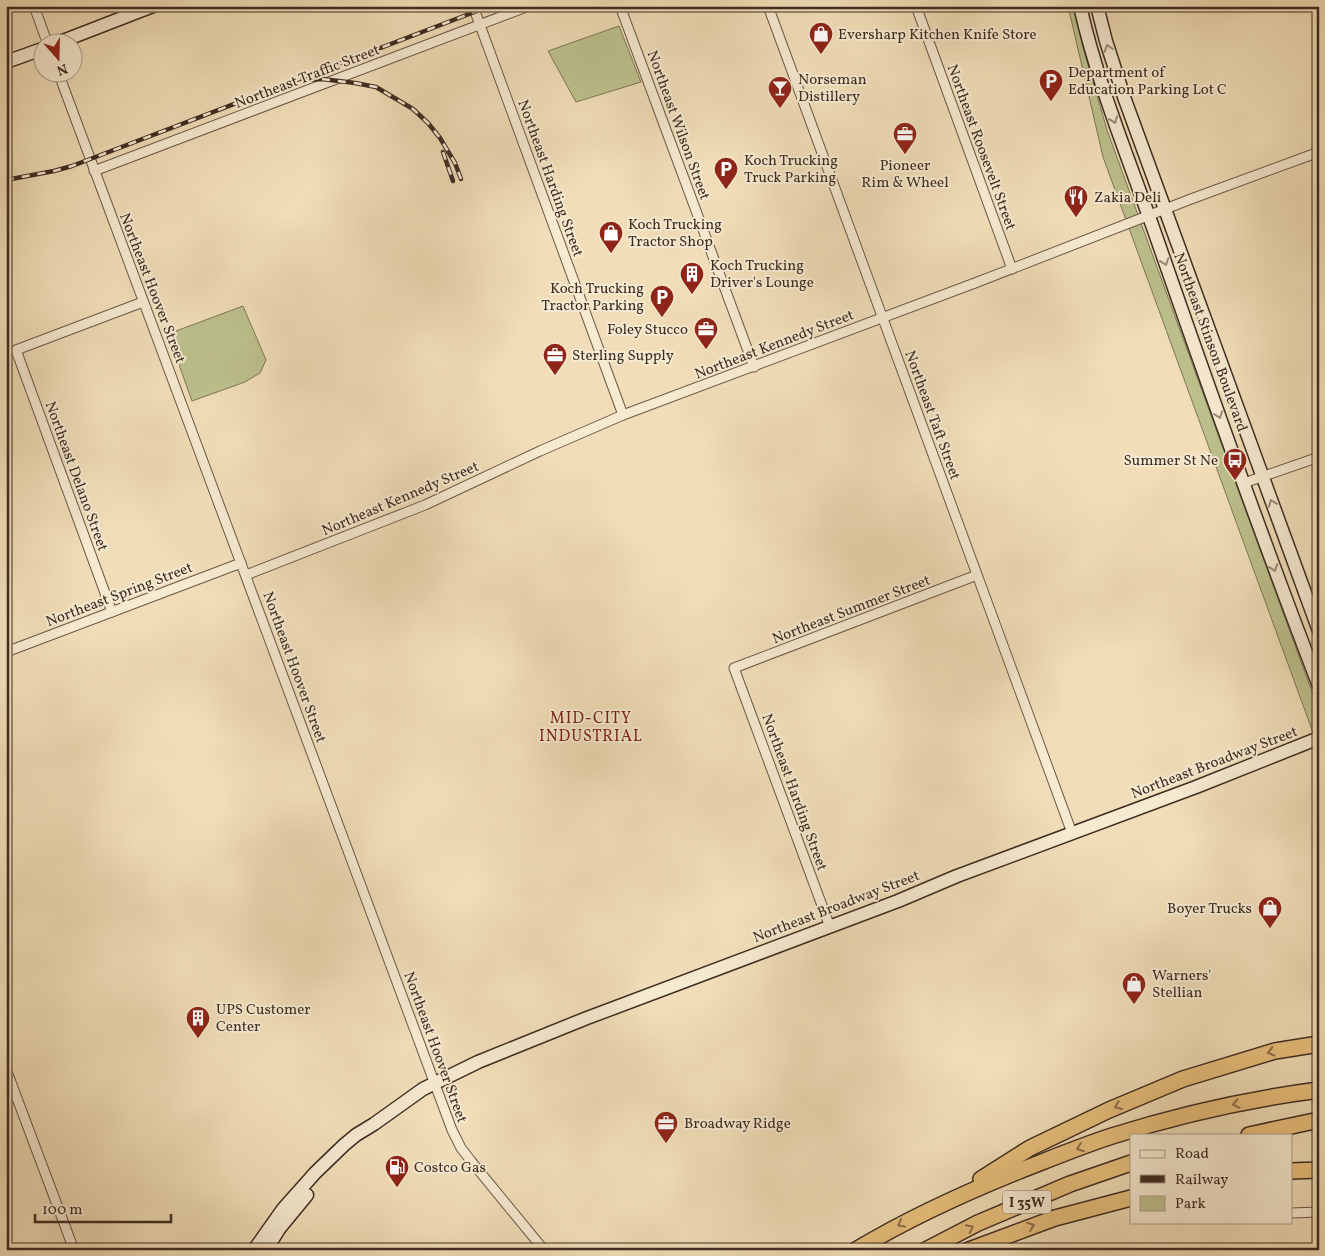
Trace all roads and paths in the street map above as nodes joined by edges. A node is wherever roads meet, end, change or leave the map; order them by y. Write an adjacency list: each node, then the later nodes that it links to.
1 (34, 6): 11 (street)
2 (153, 6): 12 (main road)
3 (474, 6): 10 (street, Northeast Harding Street)
4 (529, 6): 10 (street, Northeast Traffic Street)
5 (620, 6): 23 (street, Northeast Wilson Street)
6 (768, 6): 22 (street, Northeast Taft Street)
7 (916, 6): 20 (street, Northeast Roosevelt Street)
8 (1080, 6): 19 (main road, Northeast Stinson Boulevard, one-way to 19)
9 (1097, 6): 18 (main road, Northeast Stinson Boulevard, one-way to 9)
10 (480, 25): 17 (street, Northeast Traffic Street); 24 (street, Northeast Harding Street)
11 (43, 32)
12 (82, 33)
13 (32, 53): 14 (main road)
14 (6, 62)
15 (62, 82): 17 (street, Northeast Hoover Street)
16 (1319, 152): 18 (street, Northeast Kennedy Street)
17 (94, 171): 21 (street, Northeast Hoover Street)
18 (1165, 210): 19 (street, Northeast Kennedy Street); 26 (main road, Northeast Stinson Boulevard)
19 (1149, 216): 20 (street, Northeast Kennedy Street); 27 (main road, Northeast Stinson Boulevard, one-way to 27)
20 (1012, 269): 22 (street, Northeast Kennedy Street)
21 (143, 302): 28 (street, Northeast Hoover Street); 31 (street, Northeast Delano Street)
22 (883, 318): 23 (street, Northeast Kennedy Street); 30 (street, Northeast Taft Street)
23 (754, 367): 24 (street, Northeast Kennedy Street)
24 (623, 415): 29 (street, Northeast Kennedy Street)
25 (1319, 457): 26 (street)
26 (1263, 477): 27 (street); 32 (main road, Northeast Stinson Boulevard, one-way to 26)
27 (1244, 483): 35 (main road, Northeast Stinson Boulevard, one-way to 35)
28 (241, 562): 29 (street, Northeast Hoover Street); 31 (street, Northeast Spring Street)
29 (246, 575): 41 (street, Northeast Hoover Street)
30 (977, 575): 34 (street, Northeast Summer Street); 37 (street, Northeast Taft Street)
31 (112, 612): 33 (street, Northeast Spring Street)
32 (1319, 631)
33 (6, 652)
34 (734, 668): 38 (street, Northeast Harding Street)
35 (1319, 686)
36 (1319, 738): 37 (main road, Northeast Broadway Street)
37 (1072, 833): 38 (main road, Northeast Broadway Street)
38 (830, 927): 41 (main road, Northeast Broadway Street)
39 (1319, 1044): 50 (highway, one-way to 50)
40 (6, 1068): 53 (street)
41 (434, 1083): 44 (main road, Northeast Broadway Street); 56 (street, Northeast Hoover Street)
42 (1319, 1090): 50 (highway, I 35W, one-way to 50)
43 (1319, 1120): 45 (highway)
44 (374, 1124): 54 (main road, Northeast Broadway Street); 55 (main road, Northeast Broadway Street)
45 (1254, 1134)
46 (1130, 1163): 58 (highway, I 35W, one-way to 46)
47 (1319, 1170): 48 (highway)
48 (1292, 1171)
49 (1130, 1198): 59 (highway, one-way to 49)
50 (944, 1202): 57 (highway, I 35W, one-way to 57)
51 (1319, 1212): 52 (street)
52 (1292, 1213)
53 (74, 1250)
54 (254, 1250)
55 (266, 1250)
56 (544, 1250)
57 (856, 1250)
58 (926, 1250)
59 (969, 1250)

